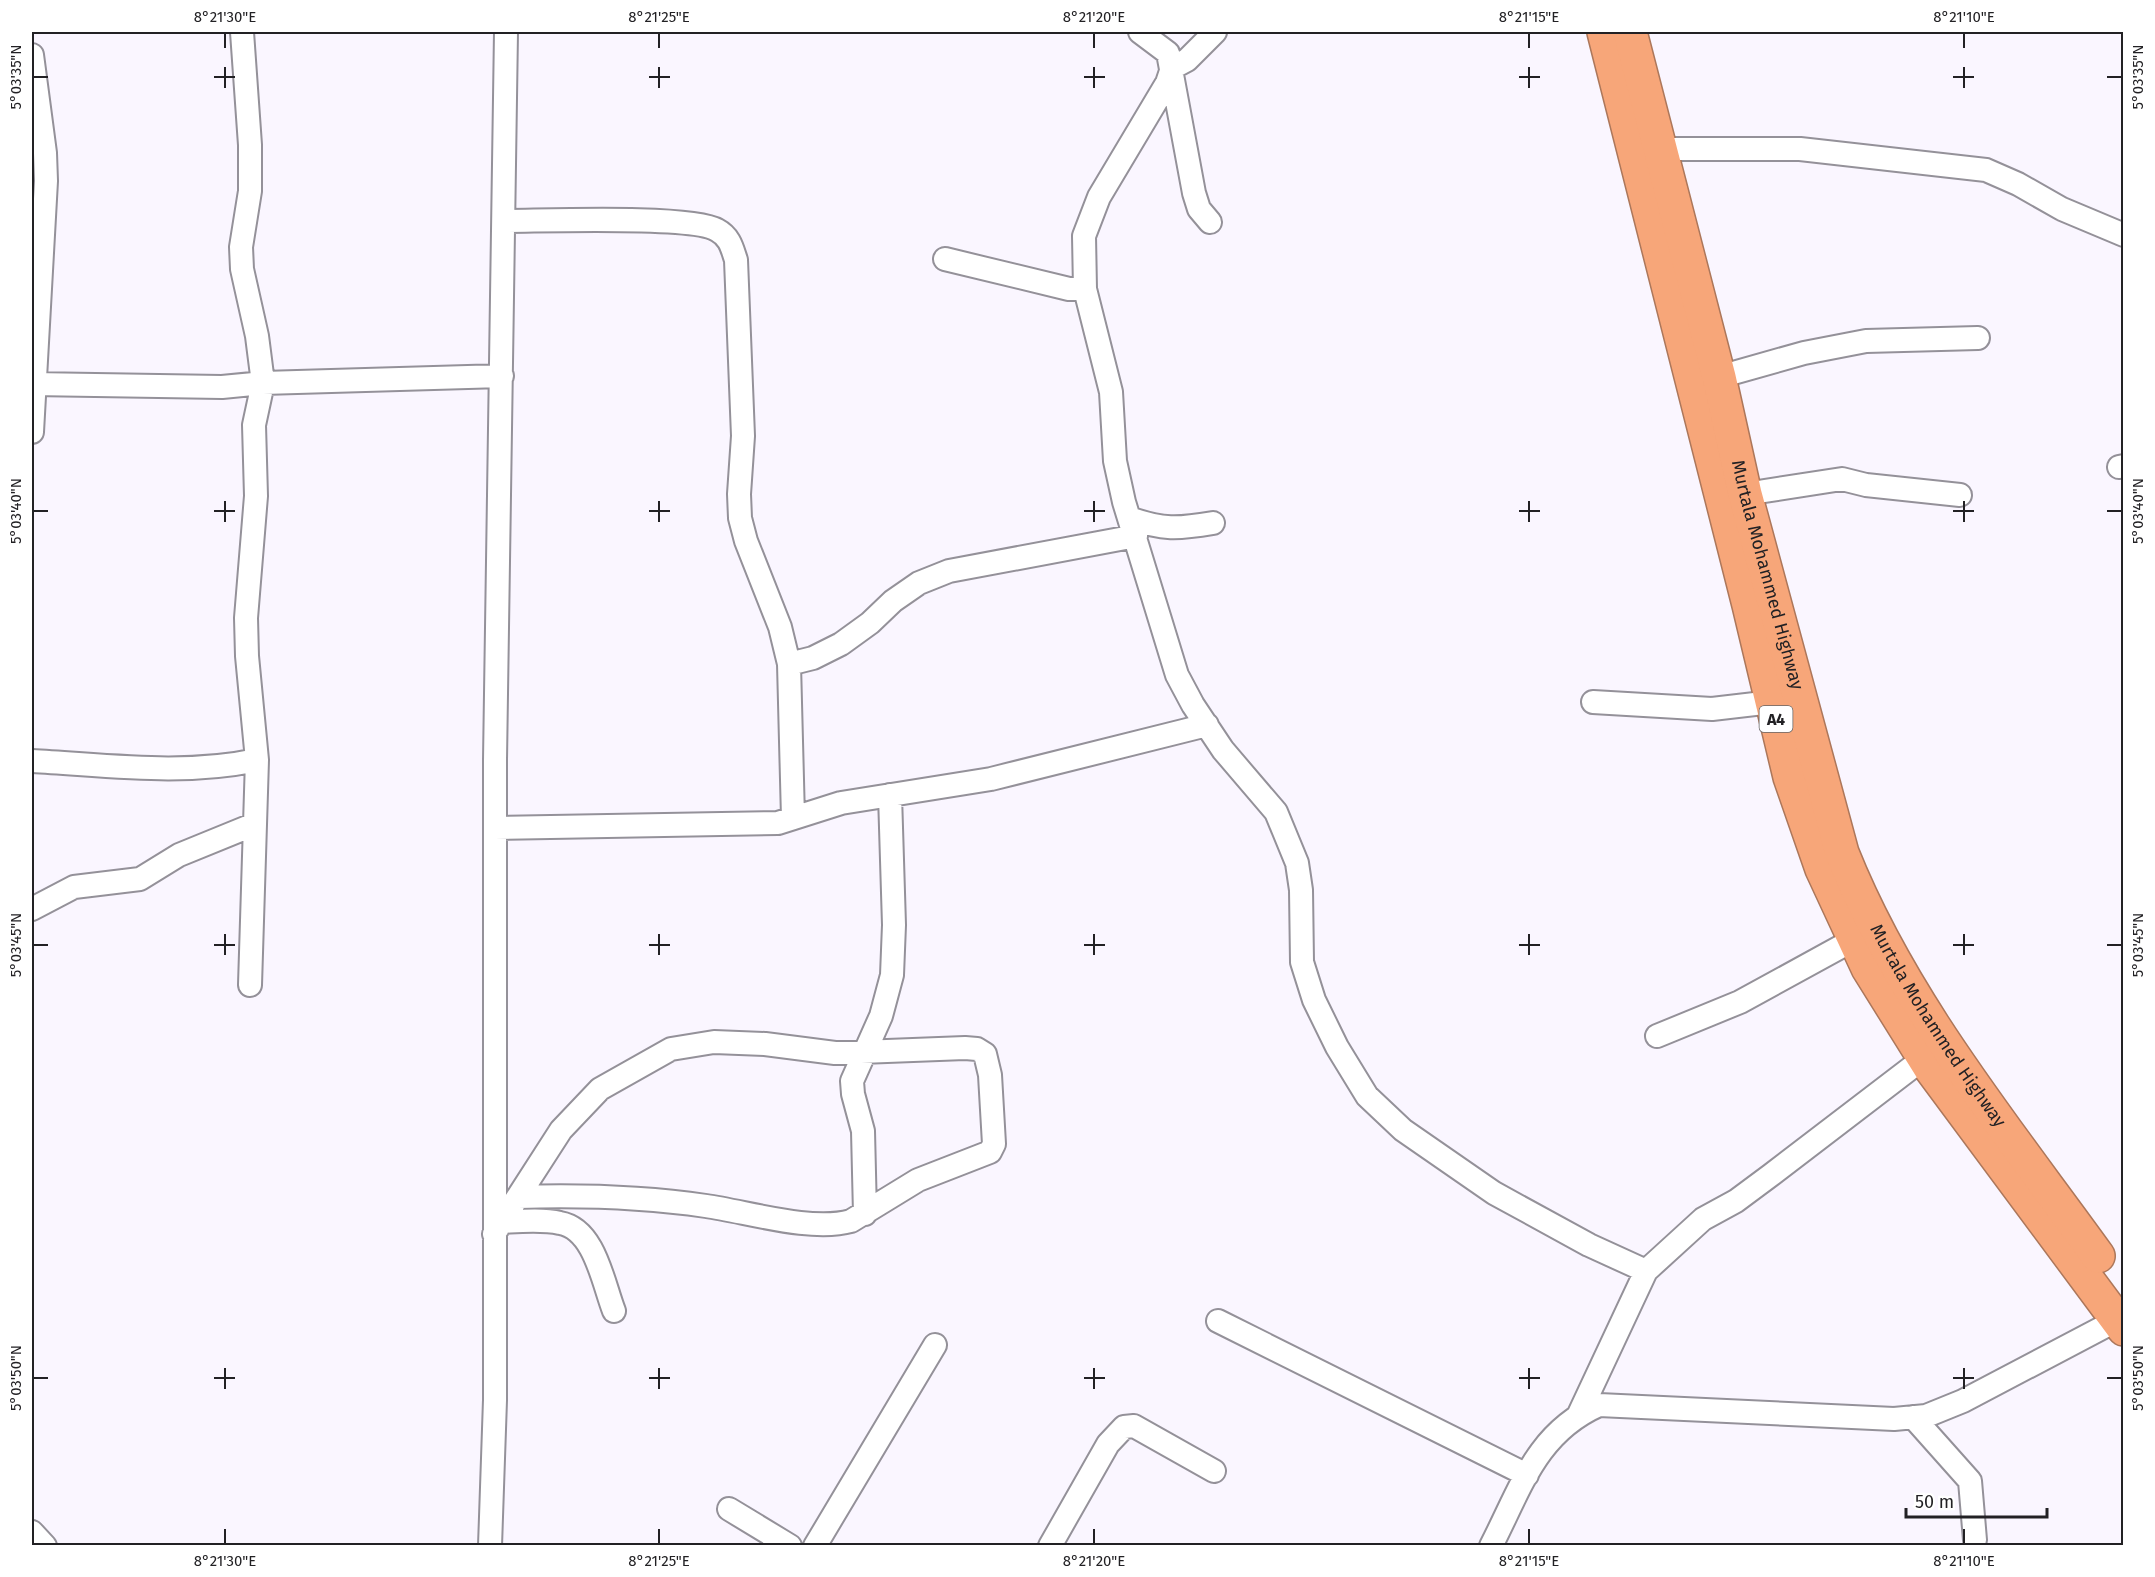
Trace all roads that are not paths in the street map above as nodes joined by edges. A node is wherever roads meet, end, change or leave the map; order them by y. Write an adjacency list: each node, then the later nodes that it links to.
1 (242, 32): 18 (street)
2 (506, 32): 10 (street)
3 (1140, 32): 8 (street)
4 (1215, 32): 8 (street)
5 (1604, 32): 27 (highway, A4)
6 (1630, 32): 9 (highway, Murtala Mohammed Highway / A4)
7 (32, 55): 19 (street)
8 (1172, 68): 11 (street); 14 (street)
9 (1659, 149): 12 (street); 17 (highway, Murtala Mohammed Highway / A4)
10 (505, 221): 16 (street); 25 (street)
11 (1210, 222)
12 (2124, 235)
13 (945, 259): 14 (street)
14 (1085, 289): 24 (street)
15 (1978, 338): 17 (street)
16 (502, 376): 18 (street); 34 (street)
17 (1719, 377): 21 (highway, Murtala Mohammed Highway / A4)
18 (263, 383): 19 (street); 29 (street)
19 (32, 384): 20 (street)
20 (32, 432)
21 (1745, 494): 22 (street); 46 (highway, Murtala Mohammed Highway / A4)
22 (1960, 495)
23 (1213, 523): 24 (street)
24 (1132, 527): 25 (street); 28 (street)
25 (789, 664): 32 (street)
26 (1593, 702): 27 (street)
27 (1772, 702): 36 (highway, A4)
28 (1207, 725): 31 (street); 44 (street)
29 (257, 760): 30 (street); 33 (street)
30 (32, 761)
31 (890, 795): 32 (street); 39 (street)
32 (793, 818): 34 (street)
33 (255, 824): 35 (street); 37 (street)
34 (495, 828): 43 (street)
35 (32, 909)
36 (1855, 939): 38 (street); 40 (highway, A4)
37 (250, 985)
38 (1657, 1036)
39 (866, 1054): 41 (street); 42 (street); 42 (street)
40 (1924, 1058): 44 (street); 46 (highway, A4)
41 (518, 1197): 42 (street); 43 (street)
42 (865, 1214)
43 (499, 1228): 45 (street); 57 (street)
44 (1646, 1271): 49 (street)
45 (614, 1311)
46 (2121, 1313): 50 (street)
47 (1218, 1321): 52 (street)
48 (934, 1345): 59 (street)
49 (1579, 1414): 50 (street); 52 (street)
50 (1912, 1417): 55 (street)
51 (1214, 1471): 60 (street)
52 (1527, 1475): 61 (street)
53 (729, 1509): 58 (street)
54 (32, 1532): 56 (street)
55 (1975, 1540)
56 (45, 1545)
57 (490, 1545)
58 (790, 1545)
59 (815, 1545)
60 (1050, 1545)
61 (1491, 1545)

